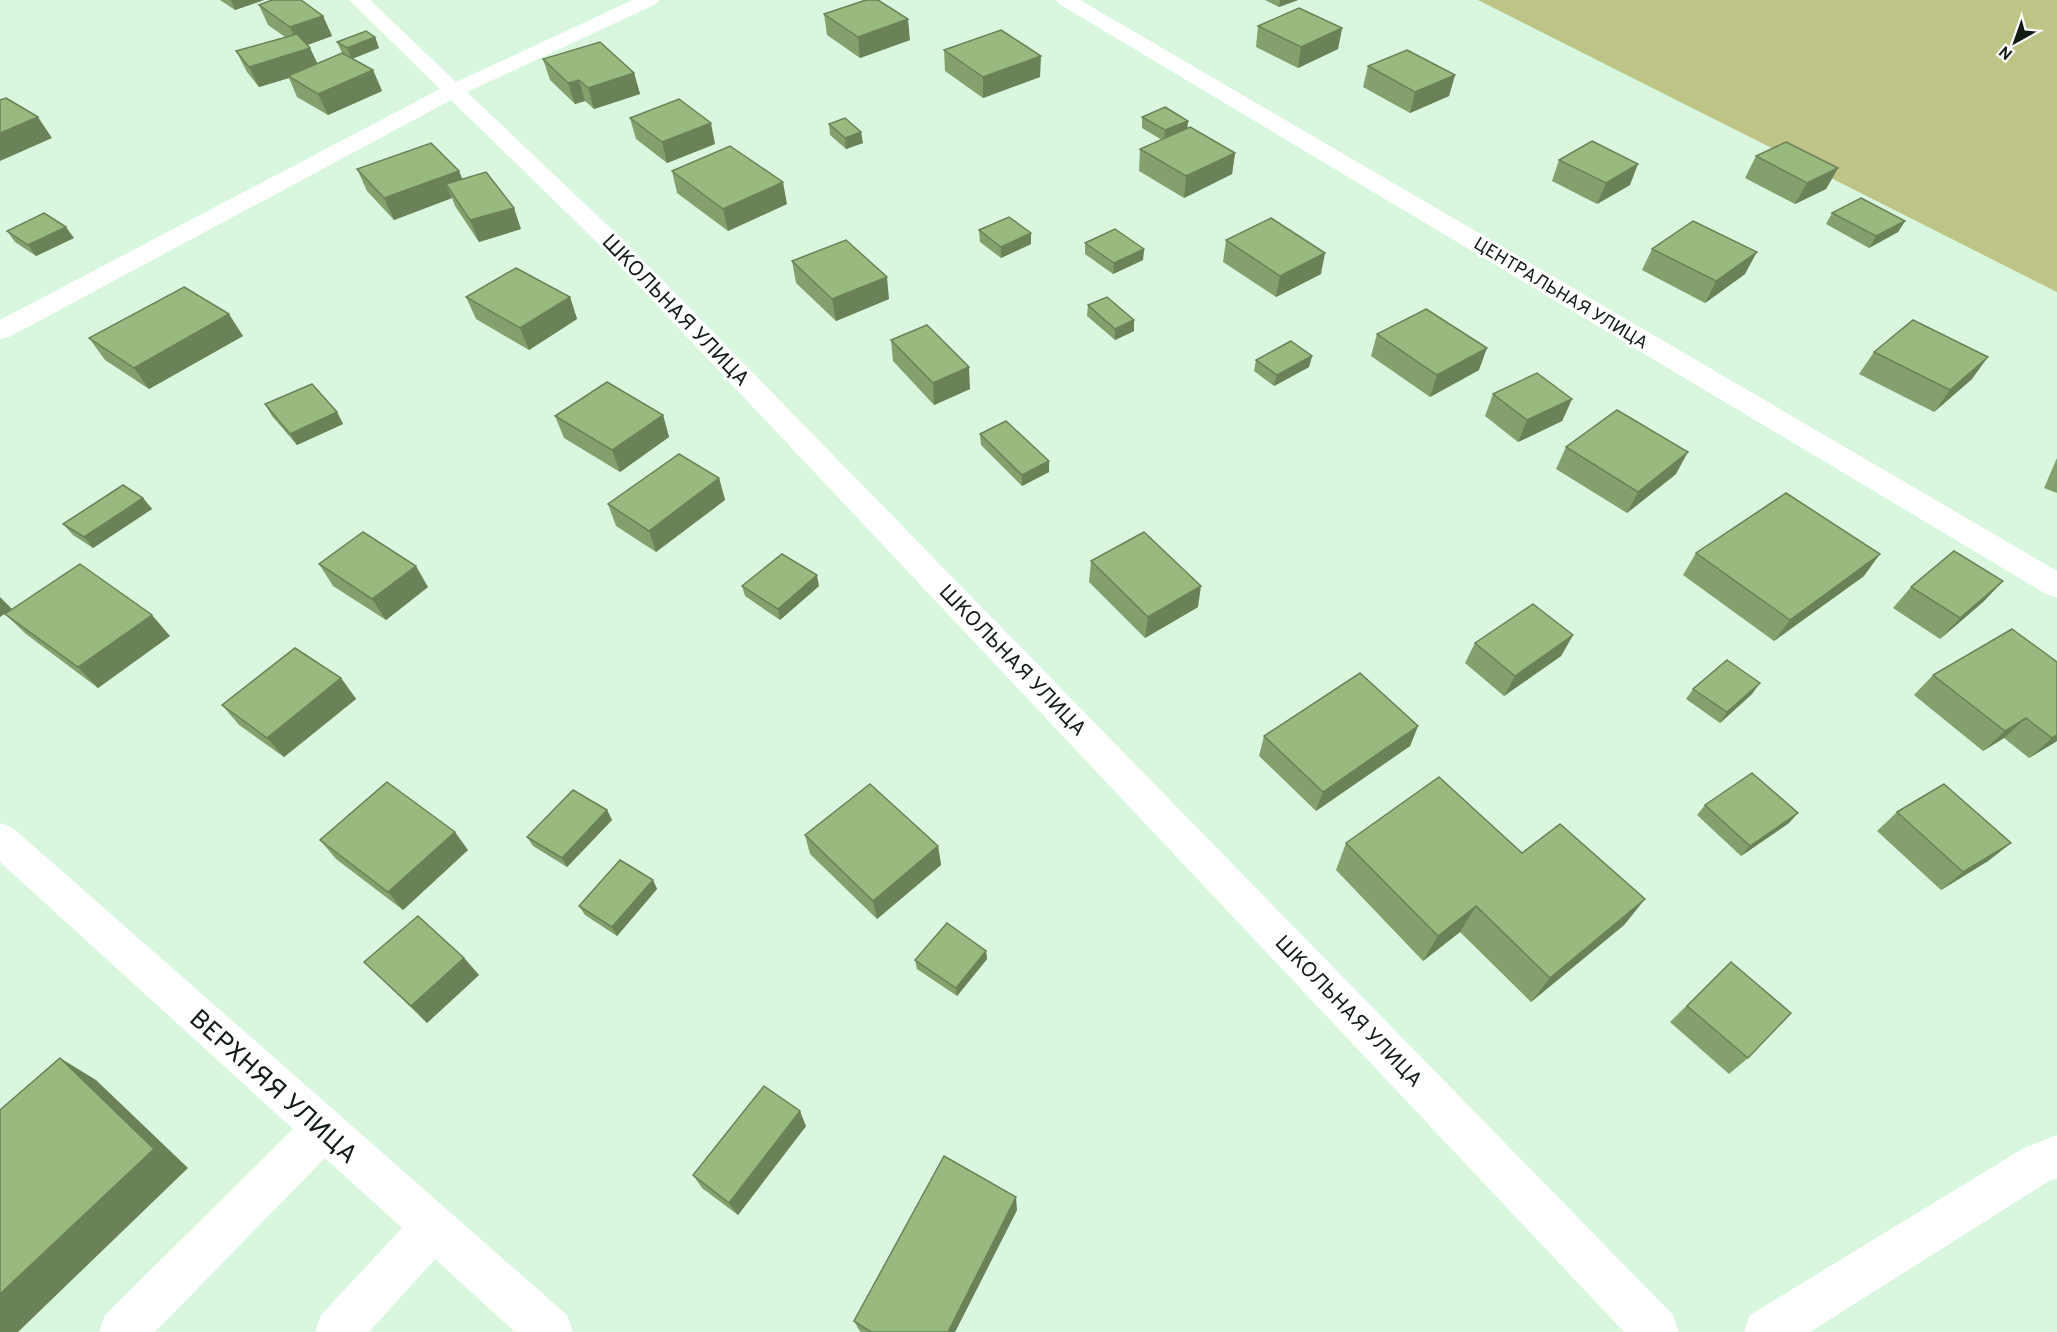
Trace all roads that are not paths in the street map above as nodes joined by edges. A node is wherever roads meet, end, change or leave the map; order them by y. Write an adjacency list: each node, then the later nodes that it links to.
1 (359, 0): 4 (street, ШКОЛЬНАЯ УЛИЦА)
2 (649, 0): 4 (street)
3 (1066, 0): 6 (street, ЦЕНТРАЛЬНАЯ УЛИЦА)
4 (453, 91): 5 (street); 14 (street, ШКОЛЬНАЯ УЛИЦА)
5 (0, 332)
6 (2057, 586)
7 (0, 839): 8 (street, ВЕРХНЯЯ УЛИЦА)
8 (323, 1130): 10 (street, ВЕРХНЯЯ УЛИЦА); 11 (street)
9 (2057, 1157): 15 (street)
10 (433, 1227): 12 (street); 13 (street, ВЕРХНЯЯ УЛИЦА)
11 (122, 1332)
12 (338, 1332)
13 (550, 1332)
14 (1656, 1332)
15 (1767, 1332)

